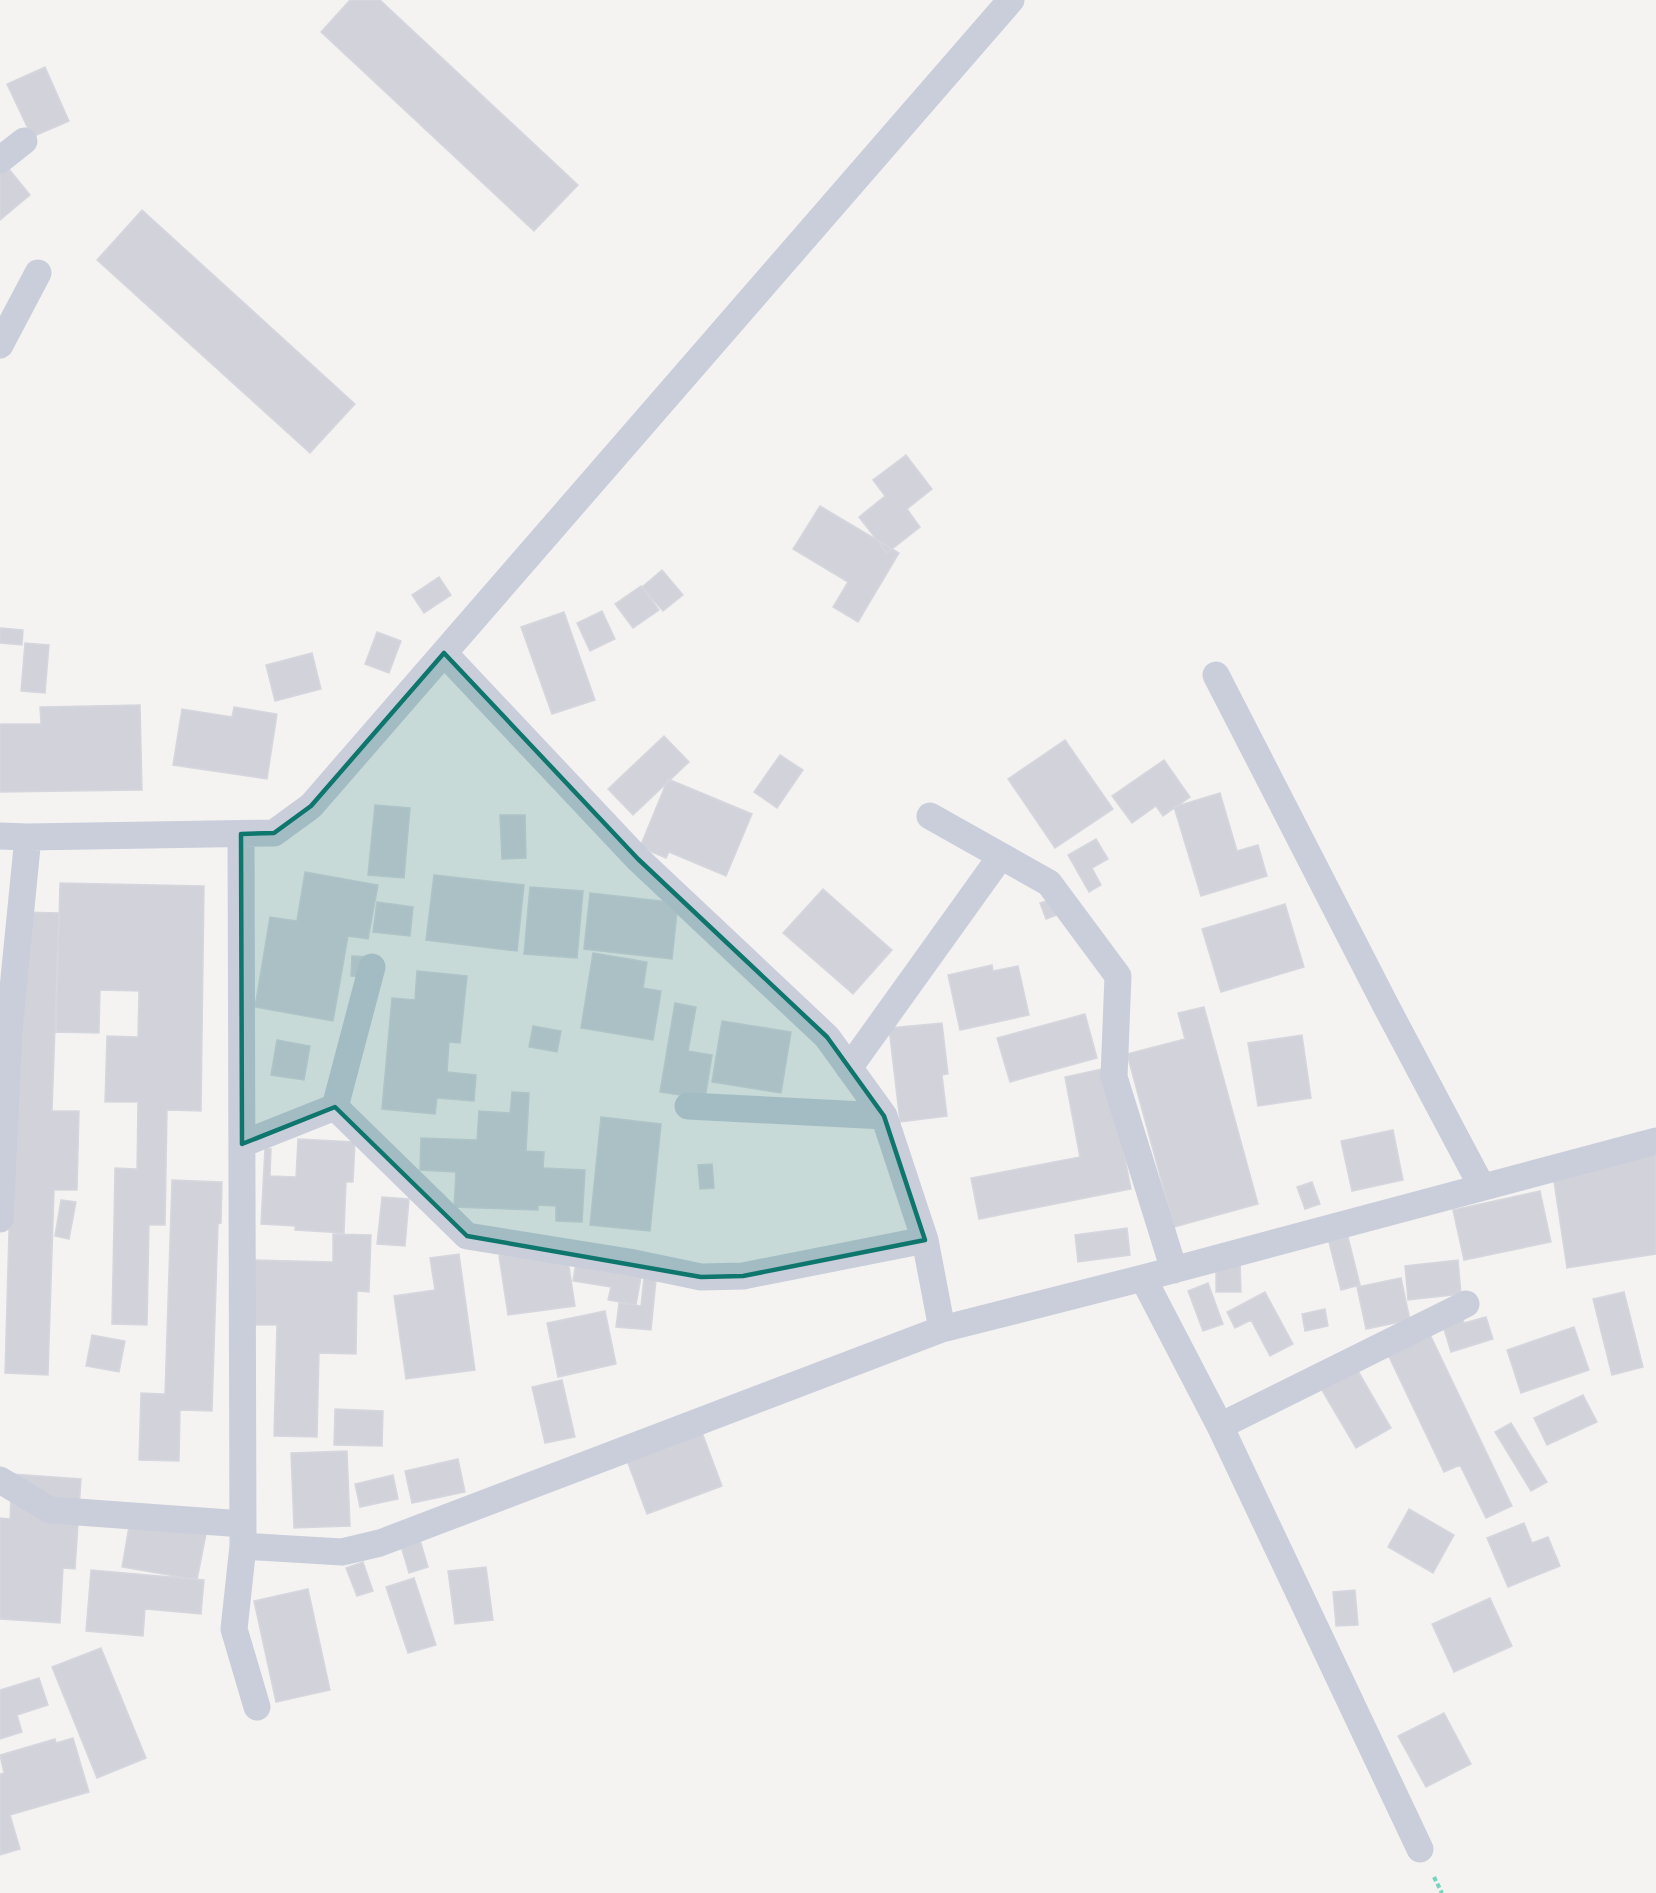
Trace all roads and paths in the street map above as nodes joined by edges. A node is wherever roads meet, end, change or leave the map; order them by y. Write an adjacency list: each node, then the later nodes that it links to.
1 (1011, 0): 6 (street)
2 (24, 141): 3 (street)
3 (0, 160)
4 (38, 273): 5 (street)
5 (0, 345)
6 (444, 653): 9 (street); 15 (street)
7 (1216, 675): 21 (street)
8 (930, 816): 12 (street)
9 (241, 834): 11 (street); 20 (street)
10 (0, 836): 11 (street)
11 (28, 837): 14 (street)
12 (1001, 856): 15 (street); 24 (street)
13 (372, 967): 17 (street)
14 (5, 1028): 22 (street)
15 (849, 1068): 18 (street)
16 (688, 1106): 18 (street)
17 (335, 1107): 20 (street); 23 (street)
18 (884, 1116): 23 (street)
19 (1656, 1141): 21 (street)
20 (242, 1144): 30 (street)
21 (1482, 1187): 24 (street)
22 (0, 1219)
23 (925, 1240): 27 (street)
24 (1174, 1270): 25 (street)
25 (1143, 1278): 27 (street); 28 (street)
26 (1466, 1304): 28 (street)
27 (942, 1329): 30 (street)
28 (1220, 1426): 32 (street)
29 (0, 1480): 30 (street)
30 (243, 1535): 31 (street)
31 (257, 1707)
32 (1420, 1849)

